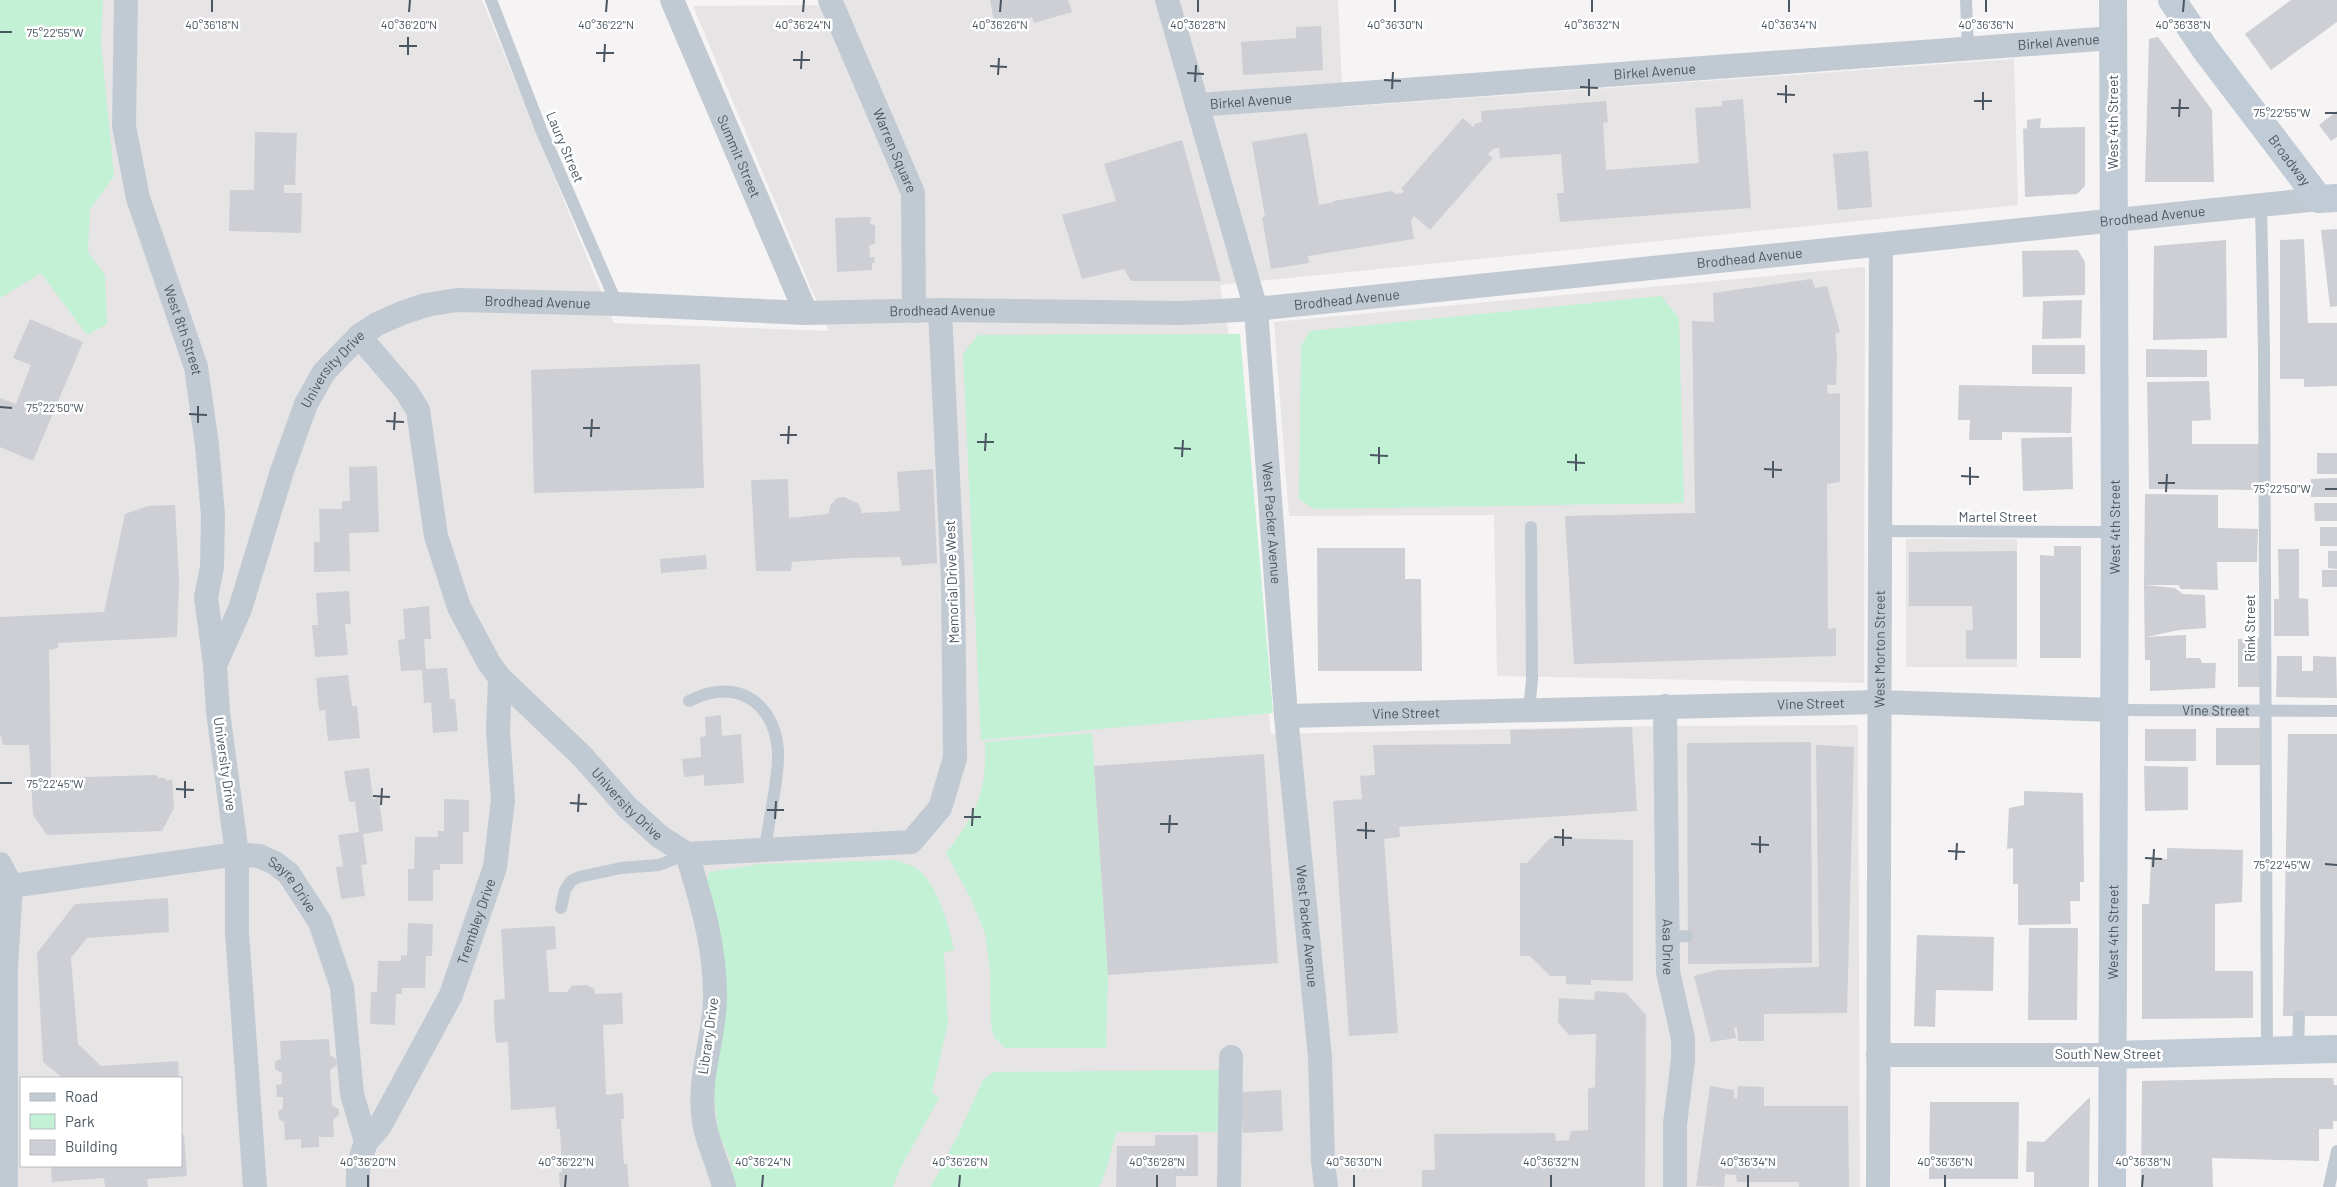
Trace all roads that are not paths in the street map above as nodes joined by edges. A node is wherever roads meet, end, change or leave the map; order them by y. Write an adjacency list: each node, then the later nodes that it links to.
1 (126, 0): 25 (street, West 8th Street)
2 (491, 0): 16 (lane, Laury Street)
3 (672, 0): 20 (street, Summit Street)
4 (830, 0): 18 (street, Warren Square)
5 (1166, 0): 11 (street, West Packer Avenue)
6 (1966, 0): 10 (lane)
7 (2113, 0): 9 (main road, West 4th Street)
8 (2172, 0): 12 (main road, Broadway)
9 (2113, 38): 10 (street, Birkel Avenue); 14 (main road, West 4th Street)
10 (1968, 48): 11 (street, Birkel Avenue)
11 (1196, 105): 17 (street, West Packer Avenue)
12 (2328, 199): 13 (street, Brodhead Avenue)
13 (2261, 206): 14 (street, Brodhead Avenue); 32 (lane, Rink Street)
14 (2113, 221): 15 (street, Brodhead Avenue); 24 (main road, West 4th Street)
15 (1881, 245): 17 (street, Brodhead Avenue); 23 (street, West Morton Street)
16 (617, 304): 20 (street, Brodhead Avenue); 21 (street, Brodhead Avenue)
17 (1256, 309): 19 (street, Brodhead Avenue); 34 (street, West Packer Avenue)
18 (914, 310): 19 (street, Brodhead Avenue); 20 (street, Brodhead Avenue)
19 (940, 310): 35 (street, Memorial Drive West)
20 (806, 313)
21 (358, 336): 25 (street, University Drive); 26 (street, University Drive)
22 (1531, 527): 30 (lane)
23 (1880, 531): 24 (lane, Martel Street); 28 (street, West Morton Street)
24 (2115, 532): 31 (main road, West 4th Street)
25 (215, 665): 36 (street, University Drive)
26 (500, 678): 37 (street, University Drive); 48 (street, Trembley Drive)
27 (689, 701): 35 (lane)
28 (1879, 702): 29 (street, Vine Street); 31 (street, Vine Street); 45 (street, West Morton Street)
29 (1665, 706): 30 (street, Vine Street); 56 (street, Asa Drive)
30 (1529, 710): 34 (street, Vine Street)
31 (2114, 710): 32 (lane, Vine Street); 46 (main road, West 4th Street)
32 (2266, 711): 33 (lane, Vine Street); 44 (lane, Rink Street)
33 (2337, 711)
34 (1286, 716): 55 (street, West Packer Avenue)
35 (764, 851): 37 (street)
36 (237, 854): 39 (street, Sayre Drive); 48 (street, Sayre Drive); 51 (street, University Drive)
37 (688, 854): 40 (lane); 53 (street, Library Drive)
38 (0, 864): 39 (street)
39 (11, 886): 50 (street)
40 (561, 908)
41 (2299, 1016): 43 (lane)
42 (2337, 1049): 43 (main road, South New Street)
43 (2298, 1050): 44 (main road, South New Street)
44 (2267, 1051): 46 (main road, South New Street)
45 (1878, 1055): 46 (street, South New Street); 57 (street, West Morton Street)
46 (2112, 1055): 58 (main road, West 4th Street)
47 (1231, 1056): 54 (street)
48 (366, 1142): 52 (street)
49 (2337, 1151): 59 (lane)
50 (6, 1187)
51 (255, 1187)
52 (358, 1187)
53 (724, 1187)
54 (1229, 1187)
55 (1326, 1187)
56 (1675, 1187)
57 (1878, 1187)
58 (2112, 1187)
59 (2329, 1187)

